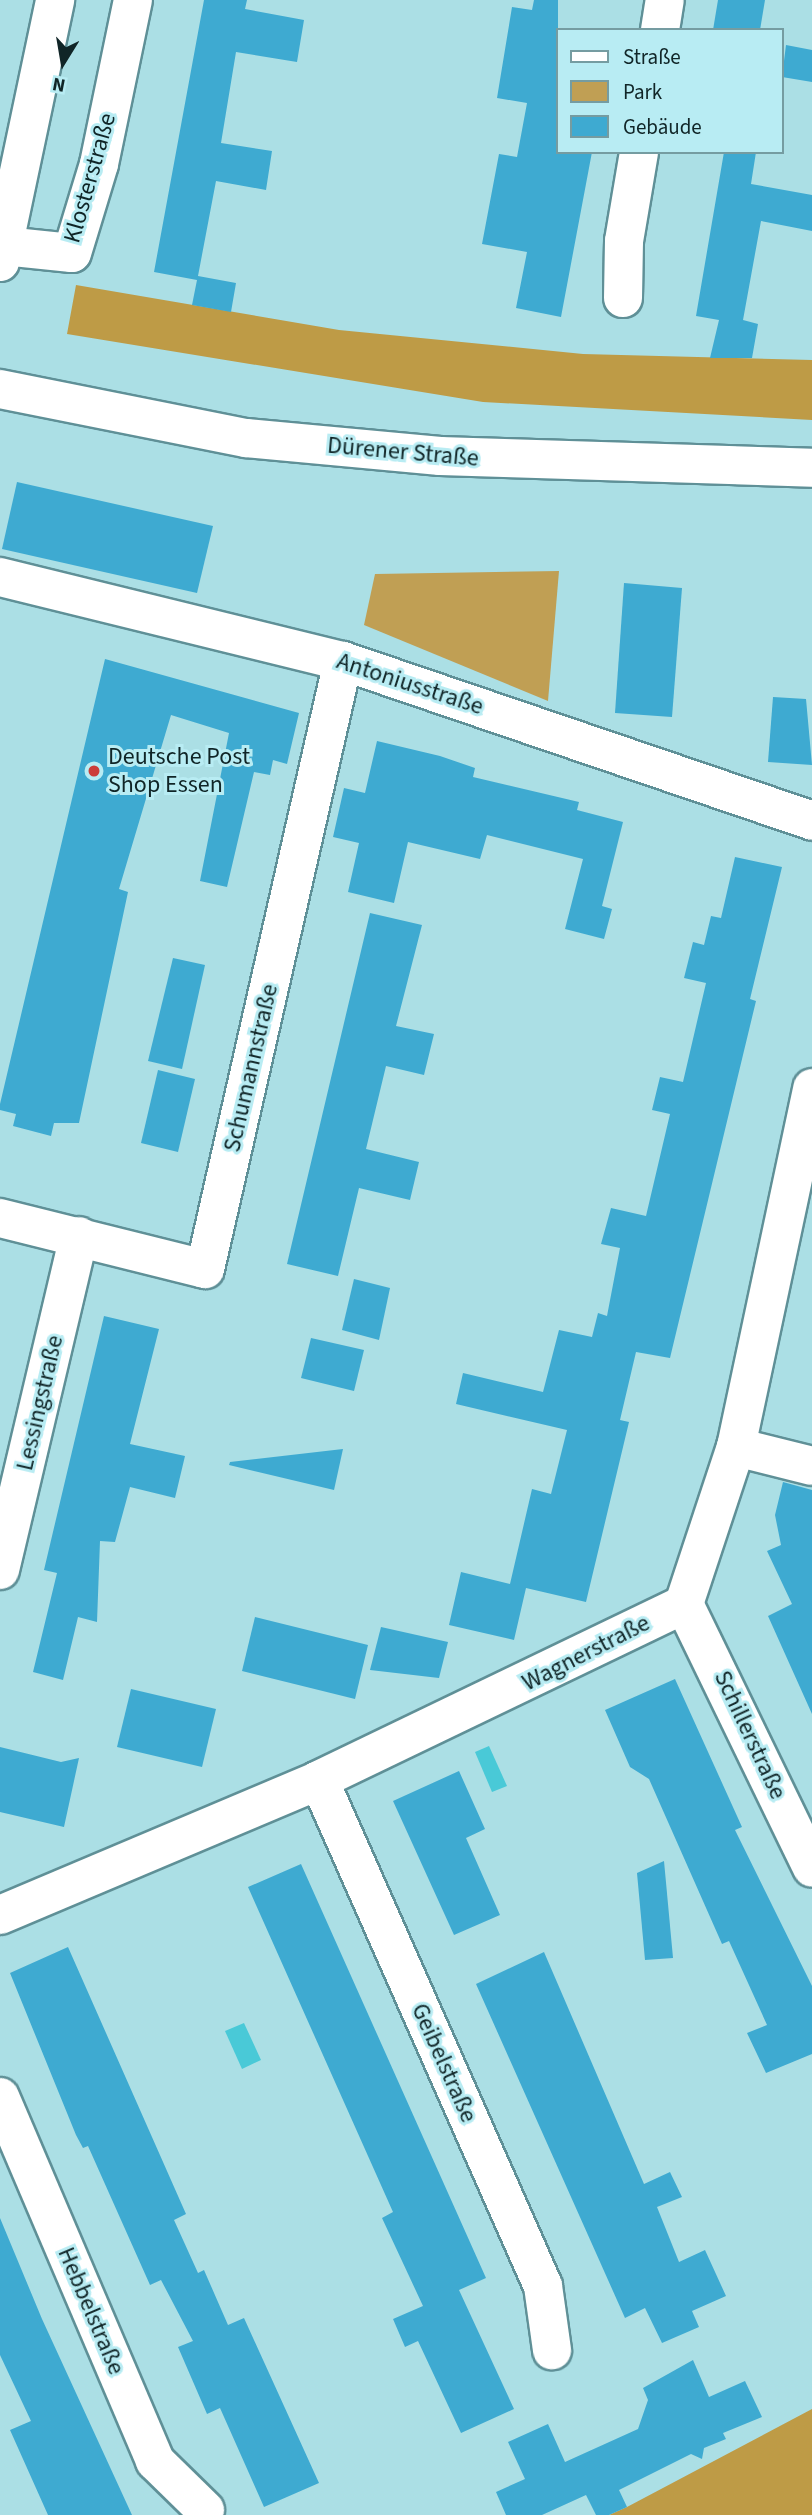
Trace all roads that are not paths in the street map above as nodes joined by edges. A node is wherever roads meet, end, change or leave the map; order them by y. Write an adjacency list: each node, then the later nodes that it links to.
1 (55, 0): 6 (street, Klosterstraße)
2 (133, 0): 6 (street, Klosterstraße)
3 (665, 0): 4 (street)
4 (660, 28)
5 (639, 154): 7 (street)
6 (2, 254)
7 (623, 298)
8 (0, 389): 9 (street, Dürener Straße)
9 (812, 468)
10 (0, 577): 11 (street, Antoniusstraße)
11 (343, 661): 12 (street, Antoniusstraße); 15 (street, Schumannstraße)
12 (812, 821)
13 (812, 1088): 16 (street)
14 (0, 1219): 15 (street, Schumannstraße)
15 (79, 1236): 18 (street, Lessingstraße)
16 (736, 1447): 17 (street); 19 (street)
17 (812, 1465)
18 (0, 1570)
19 (684, 1604): 20 (street, Wagnerstraße); 21 (street, Schillerstraße)
20 (320, 1780): 22 (street, Wagnerstraße); 24 (street, Geibelstraße)
21 (812, 1868)
22 (0, 1915)
23 (0, 2097): 25 (street, Hebbelstraße)
24 (552, 2350)
25 (205, 2510)

